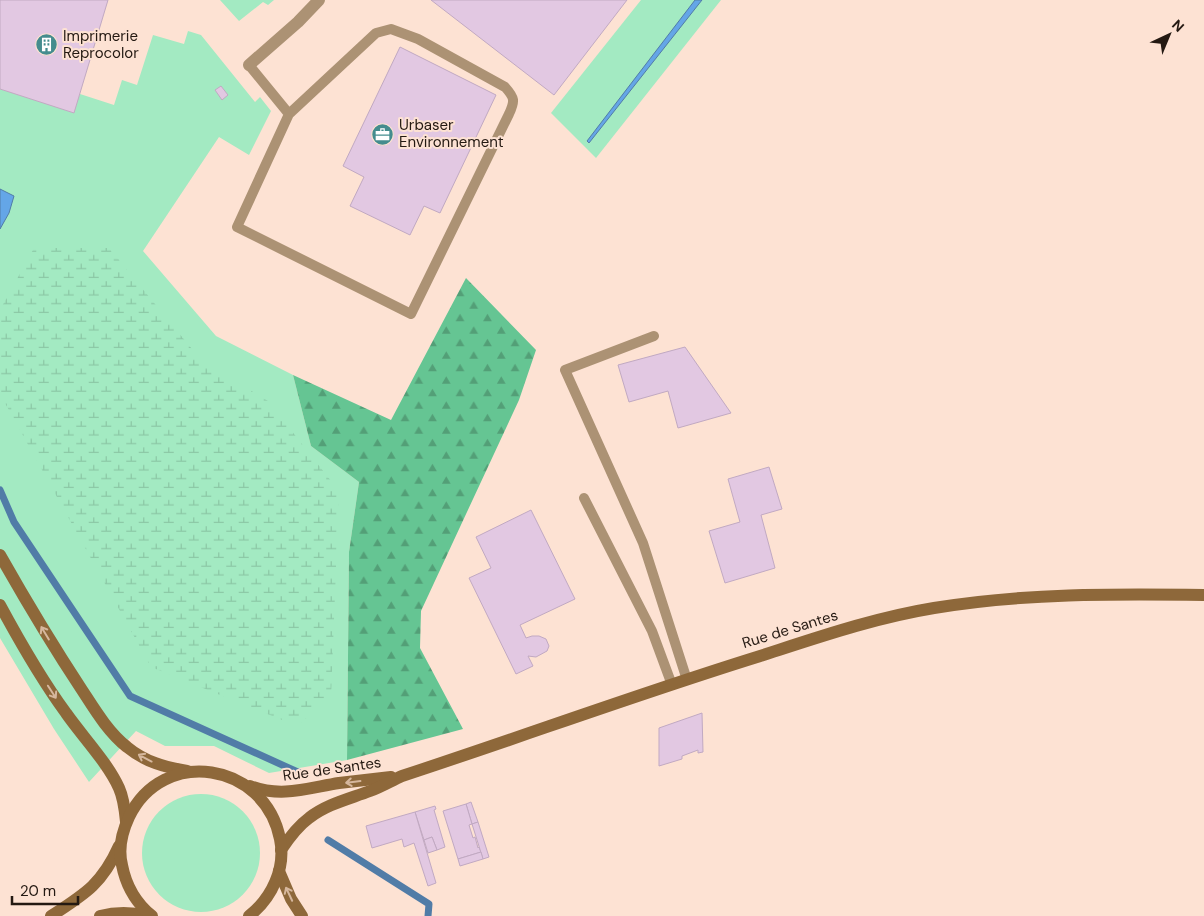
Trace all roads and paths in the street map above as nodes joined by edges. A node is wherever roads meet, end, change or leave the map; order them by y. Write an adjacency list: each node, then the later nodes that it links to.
1 (319, 0): 2 (street)
2 (249, 65): 3 (lane)
3 (289, 114): 3 (lane)
4 (654, 336): 9 (lane)
5 (584, 498): 10 (lane)
6 (0, 555): 11 (street, one-way to 6)
7 (1204, 596): 9 (street, Rue de Santes)
8 (0, 605): 14 (street, one-way to 14)
9 (687, 680): 10 (street, Rue de Santes)
10 (672, 685): 12 (street, Rue de Santes)
11 (192, 772): 13 (street, Rue de Santes); 14 (street)
12 (402, 776): 13 (street, Rue de Santes, one-way to 13); 16 (street, Rue de Santes)
13 (239, 781): 16 (street)
14 (126, 822): 15 (street)
15 (121, 841): 18 (street); 21 (street)
16 (281, 850): 17 (street)
17 (279, 871): 22 (street); 23 (street, one-way to 17)
18 (51, 916)
19 (100, 916): 20 (street)
20 (148, 916)
21 (152, 916)
22 (249, 916)
23 (302, 916)

